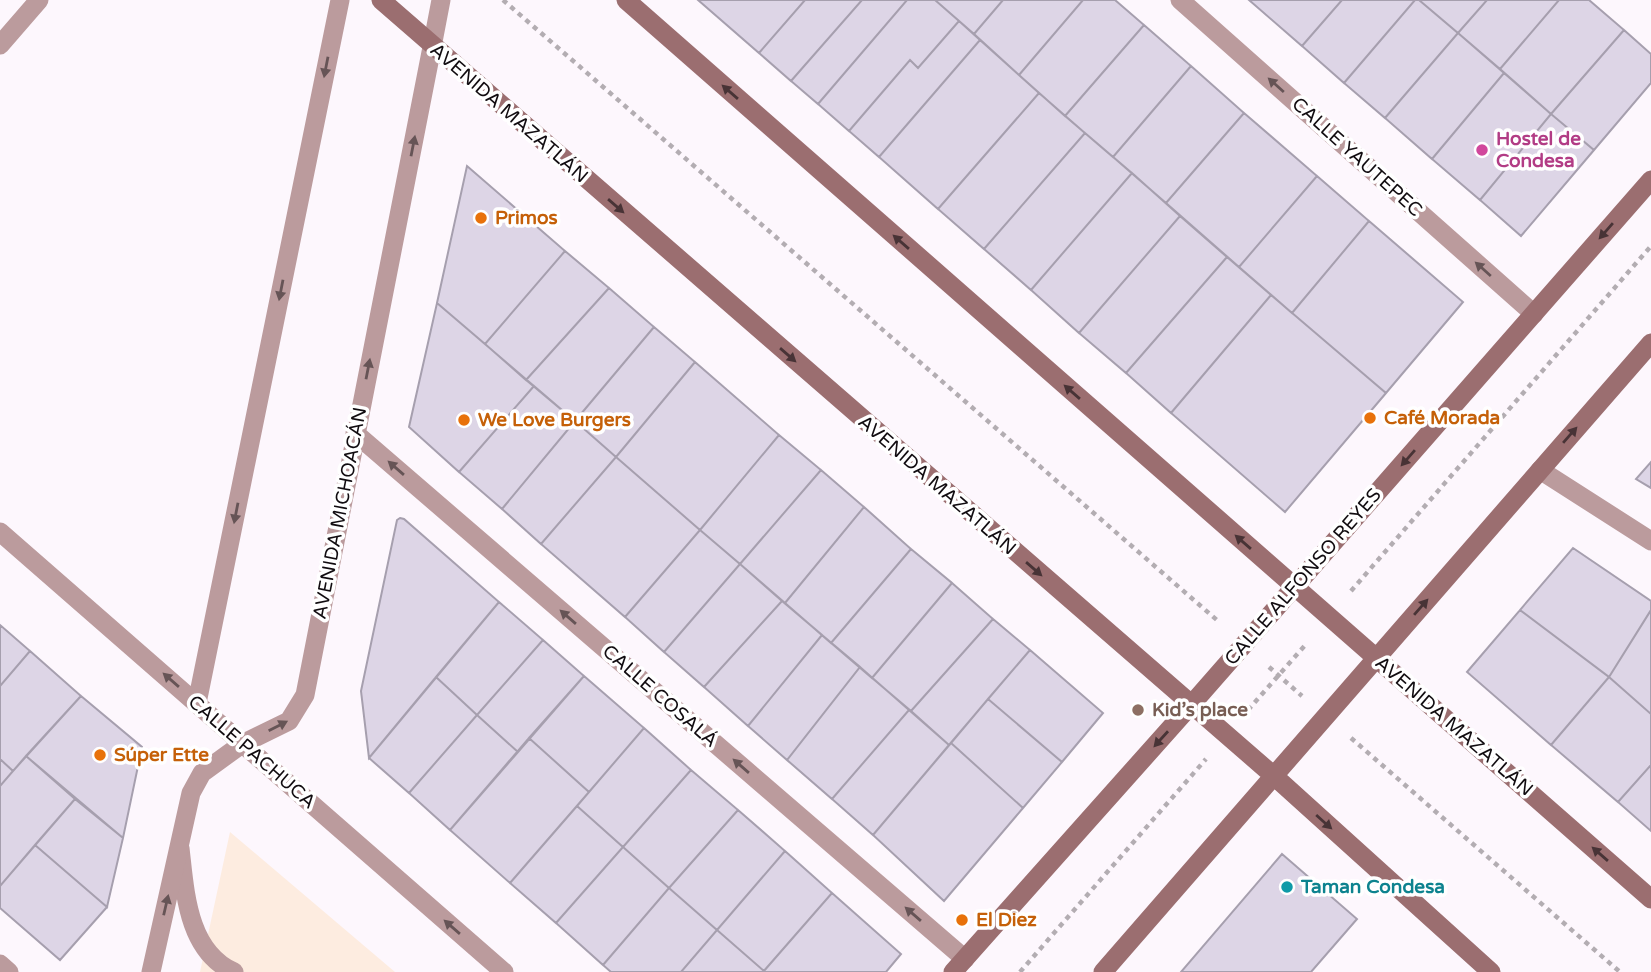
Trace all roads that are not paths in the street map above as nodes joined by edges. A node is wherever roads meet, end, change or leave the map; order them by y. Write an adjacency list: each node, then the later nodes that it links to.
1 (39, 0): 7 (street)
2 (340, 0): 18 (street, one-way to 18)
3 (381, 0): 8 (main road, AVENIDA MAZATLÁN)
4 (441, 0): 8 (street, AVENIDA MICHOACÁN)
5 (626, 0): 16 (main road, AVENIDA MAZATLÁN, one-way to 5)
6 (1180, 0): 10 (street, CALLE YAUTEPEC, one-way to 6)
7 (0, 45)
8 (432, 47): 12 (street, AVENIDA MICHOACÁN, one-way to 8); 19 (main road, AVENIDA MAZATLÁN, one-way to 19)
9 (1651, 180): 10 (main road, CALLE ALFONSO REYES, one-way to 10)
10 (1534, 314): 16 (main road, CALLE ALFONSO REYES, one-way to 16)
11 (1651, 343): 13 (main road, one-way to 11)
12 (355, 433): 20 (street, AVENIDA MICHOACÁN, one-way to 12); 25 (street, CALLE COSALÁ, one-way to 12)
13 (1540, 470): 15 (street); 17 (main road, one-way to 13)
14 (0, 532): 18 (street, CALLE PACHUCA, one-way to 14)
15 (1651, 541)
16 (1295, 587): 17 (main road, AVENIDA MAZATLÁN); 19 (main road, CALLE ALFONSO REYES)
17 (1376, 658): 21 (main road); 23 (main road, AVENIDA MAZATLÁN, one-way to 17)
18 (197, 703): 20 (street, CALLE PACHUCA)
19 (1191, 705): 21 (main road, AVENIDA MAZATLÁN); 25 (main road, CALLE ALFONSO REYES, one-way to 25)
20 (242, 744): 22 (street, AVENIDA MICHOACÁN); 29 (street, CALLE PACHUCA, one-way to 20)
21 (1273, 776): 30 (main road); 31 (main road, AVENIDA MAZATLÁN, one-way to 31)
22 (180, 847): 27 (street, AVENIDA MICHOACÁN, one-way to 22); 28 (street)
23 (1651, 899)
24 (0, 964): 26 (street)
25 (959, 965)
26 (9, 972)
27 (151, 972)
28 (234, 972)
29 (504, 972)
30 (1103, 972)
31 (1491, 972)

